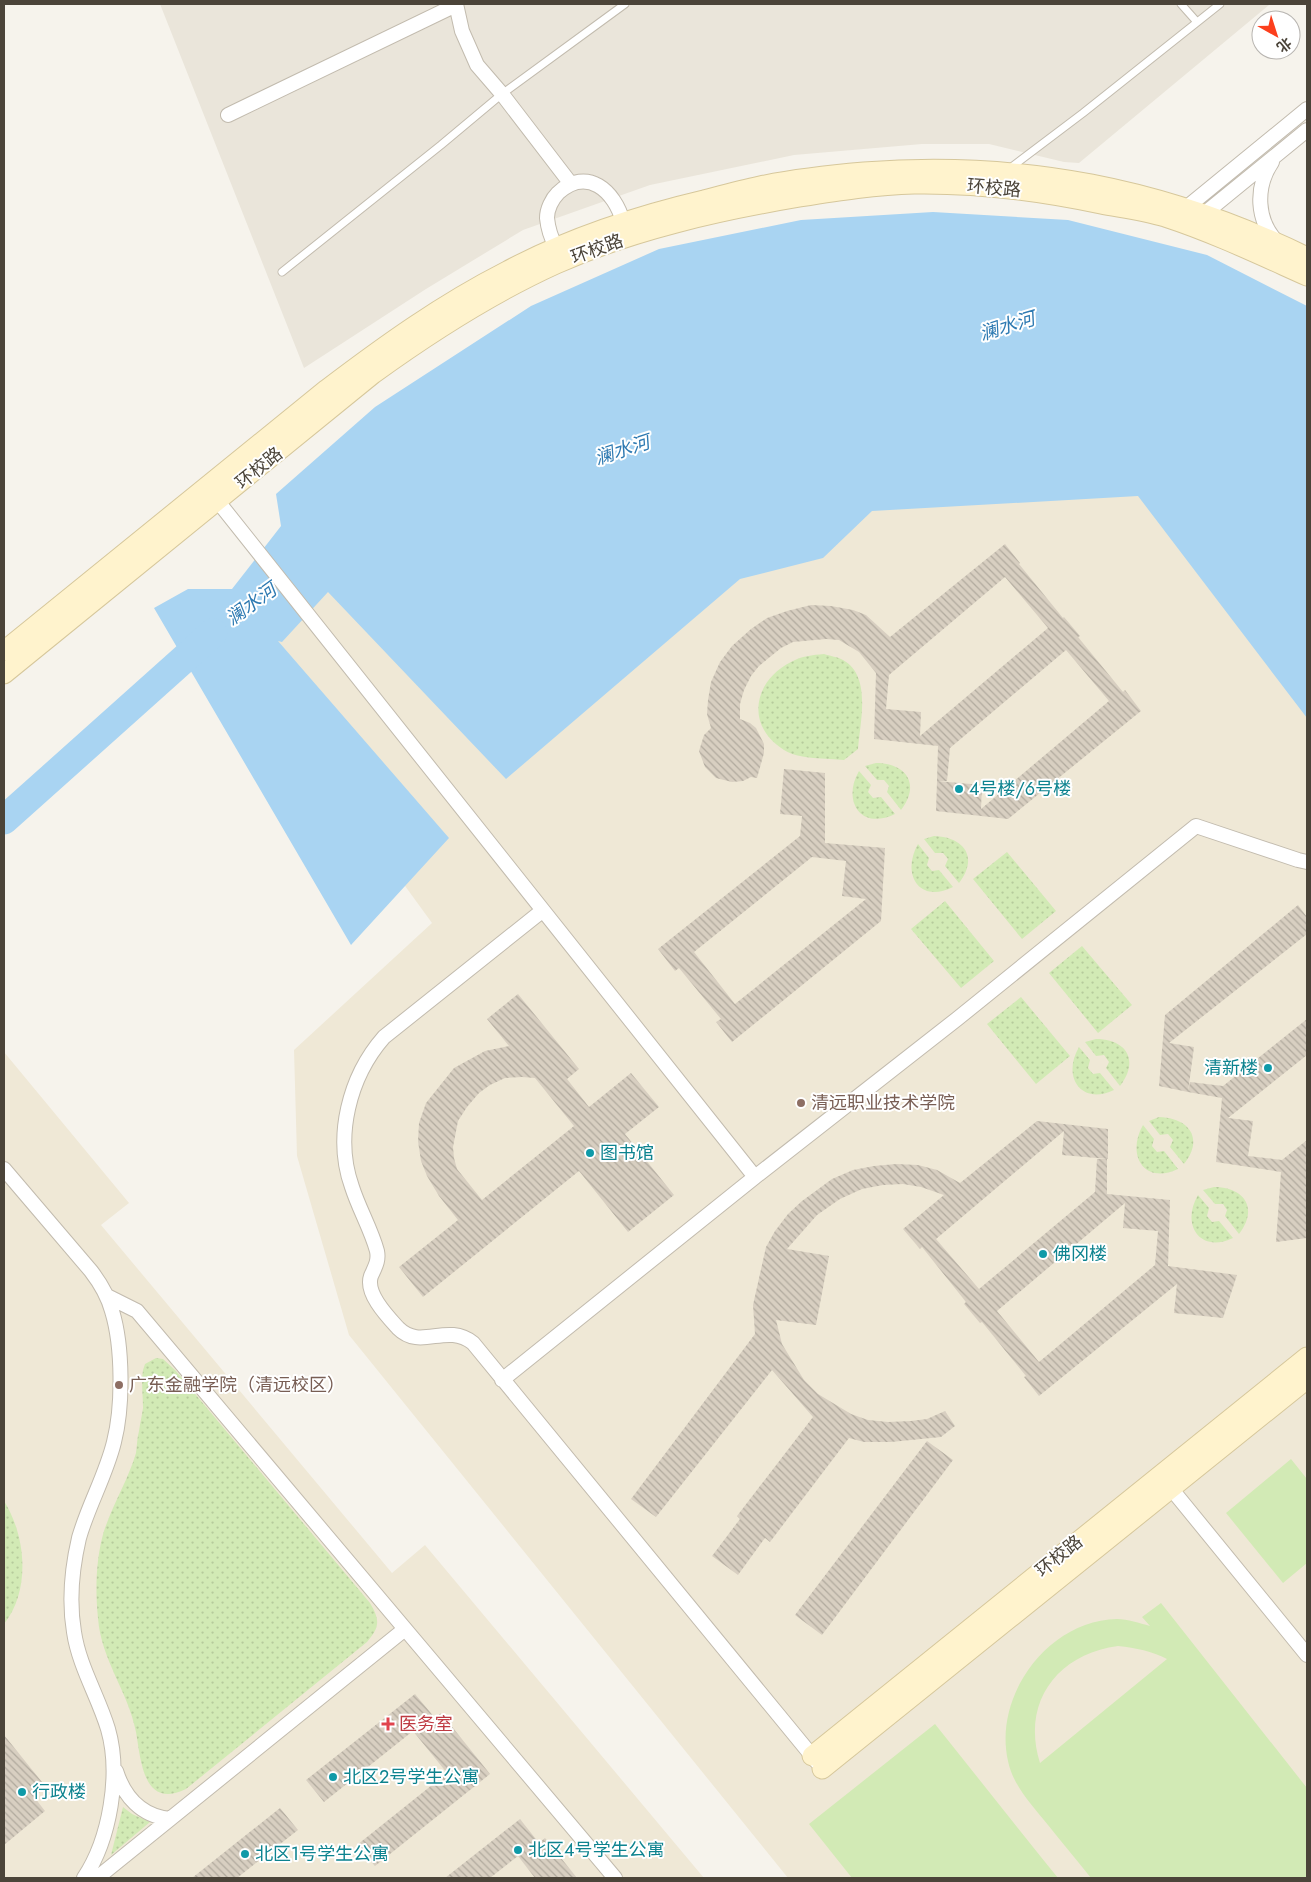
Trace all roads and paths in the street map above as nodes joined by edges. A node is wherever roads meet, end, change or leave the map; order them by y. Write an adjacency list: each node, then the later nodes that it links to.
1 (456, 4): 6 (street); 8 (street)
2 (625, 4): 6 (lane)
3 (1181, 4): 5 (lane)
4 (1220, 4): 5 (lane)
5 (1197, 22): 11 (lane)
6 (502, 94): 12 (street); 19 (lane)
7 (1307, 109): 13 (street)
8 (228, 115)
9 (1307, 130): 10 (street)
10 (1279, 153): 14 (street); 16 (street)
11 (1007, 171): 13 (street, 环校路); 15 (street, 环校路)
12 (571, 184): 15 (street); 17 (street)
13 (1186, 208): 14 (street, 环校路)
14 (1204, 214): 16 (street, 环校路)
15 (623, 222): 17 (street, 环校路)
16 (1279, 243): 18 (street, 环校路)
17 (556, 248): 21 (street, 环校路)
18 (1307, 257)
19 (282, 272)
20 (1307, 276): 22 (street, 环校路)
21 (206, 487): 22 (street); 23 (street, 环校路)
22 (217, 502): 24 (street, 环校路); 26 (street)
23 (4, 651)
24 (4, 674)
25 (1307, 862): 28 (street)
26 (542, 911): 28 (street); 32 (street)
27 (4, 1169): 29 (street)
28 (755, 1178): 32 (street)
29 (106, 1296): 34 (street); 36 (street)
30 (1307, 1357): 33 (street, 环校路)
31 (1307, 1379): 33 (street, 环校路)
32 (502, 1380): 37 (street)
33 (1165, 1481): 35 (street); 37 (street, 环校路)
34 (405, 1629): 38 (street); 41 (street)
35 (1307, 1655)
36 (113, 1762): 38 (street); 39 (street)
37 (817, 1762)
38 (170, 1820): 40 (street)
39 (84, 1878)
40 (97, 1878)
41 (615, 1878)

